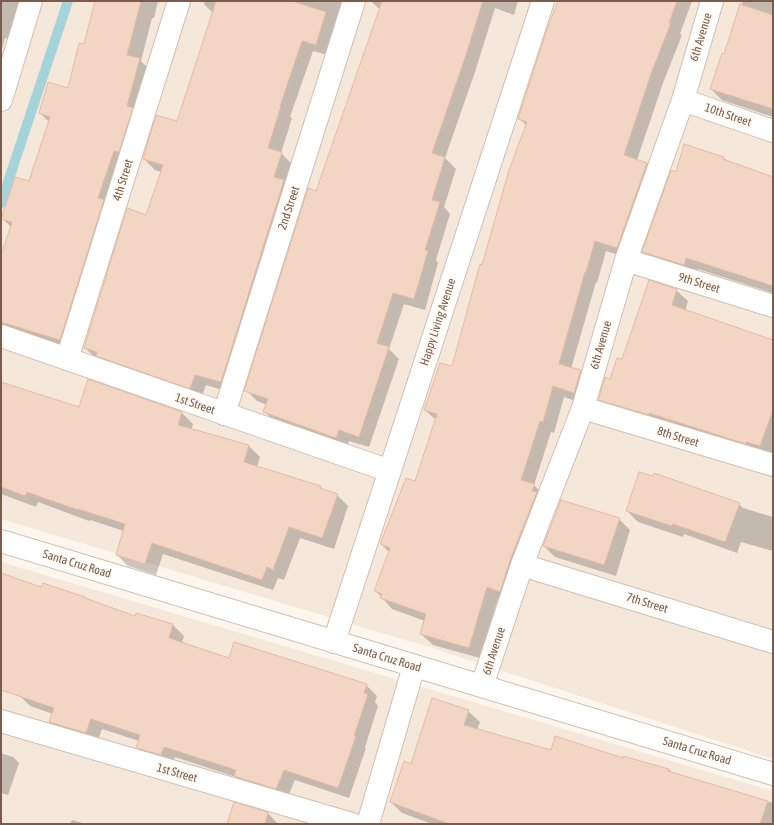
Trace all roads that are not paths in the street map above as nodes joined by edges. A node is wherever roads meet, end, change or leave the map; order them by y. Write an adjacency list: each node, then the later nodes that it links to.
1 (31, 1): 6 (street)
2 (179, 1): 12 (street, 4th Street)
3 (354, 1): 14 (street, 2nd Street)
4 (543, 1): 16 (street, Happy Living Avenue)
5 (712, 1): 7 (street, 6th Avenue)
6 (1, 100)
7 (683, 100): 8 (street, 10th Street); 9 (street, 6th Avenue)
8 (773, 131)
9 (626, 260): 10 (street, 9th Street); 13 (street, 6th Avenue)
10 (773, 306)
11 (1, 336): 12 (street, 1st Street)
12 (67, 360): 14 (street, 1st Street)
13 (583, 408): 15 (street, 8th Street); 18 (street, 6th Avenue)
14 (224, 414): 16 (street, 1st Street)
15 (773, 465)
16 (390, 471): 19 (street, Happy Living Avenue)
17 (1, 541): 19 (street, Santa Cruz Road)
18 (522, 565): 20 (street, 7th Street); 22 (street, 6th Avenue)
19 (334, 642): 21 (street, Santa Cruz Road)
20 (773, 642)
21 (414, 666): 22 (street, Santa Cruz Road); 26 (street)
22 (482, 686): 24 (street, Santa Cruz Road)
23 (1, 721): 25 (street, 1st Street)
24 (773, 774)
25 (352, 824)
26 (368, 824)

